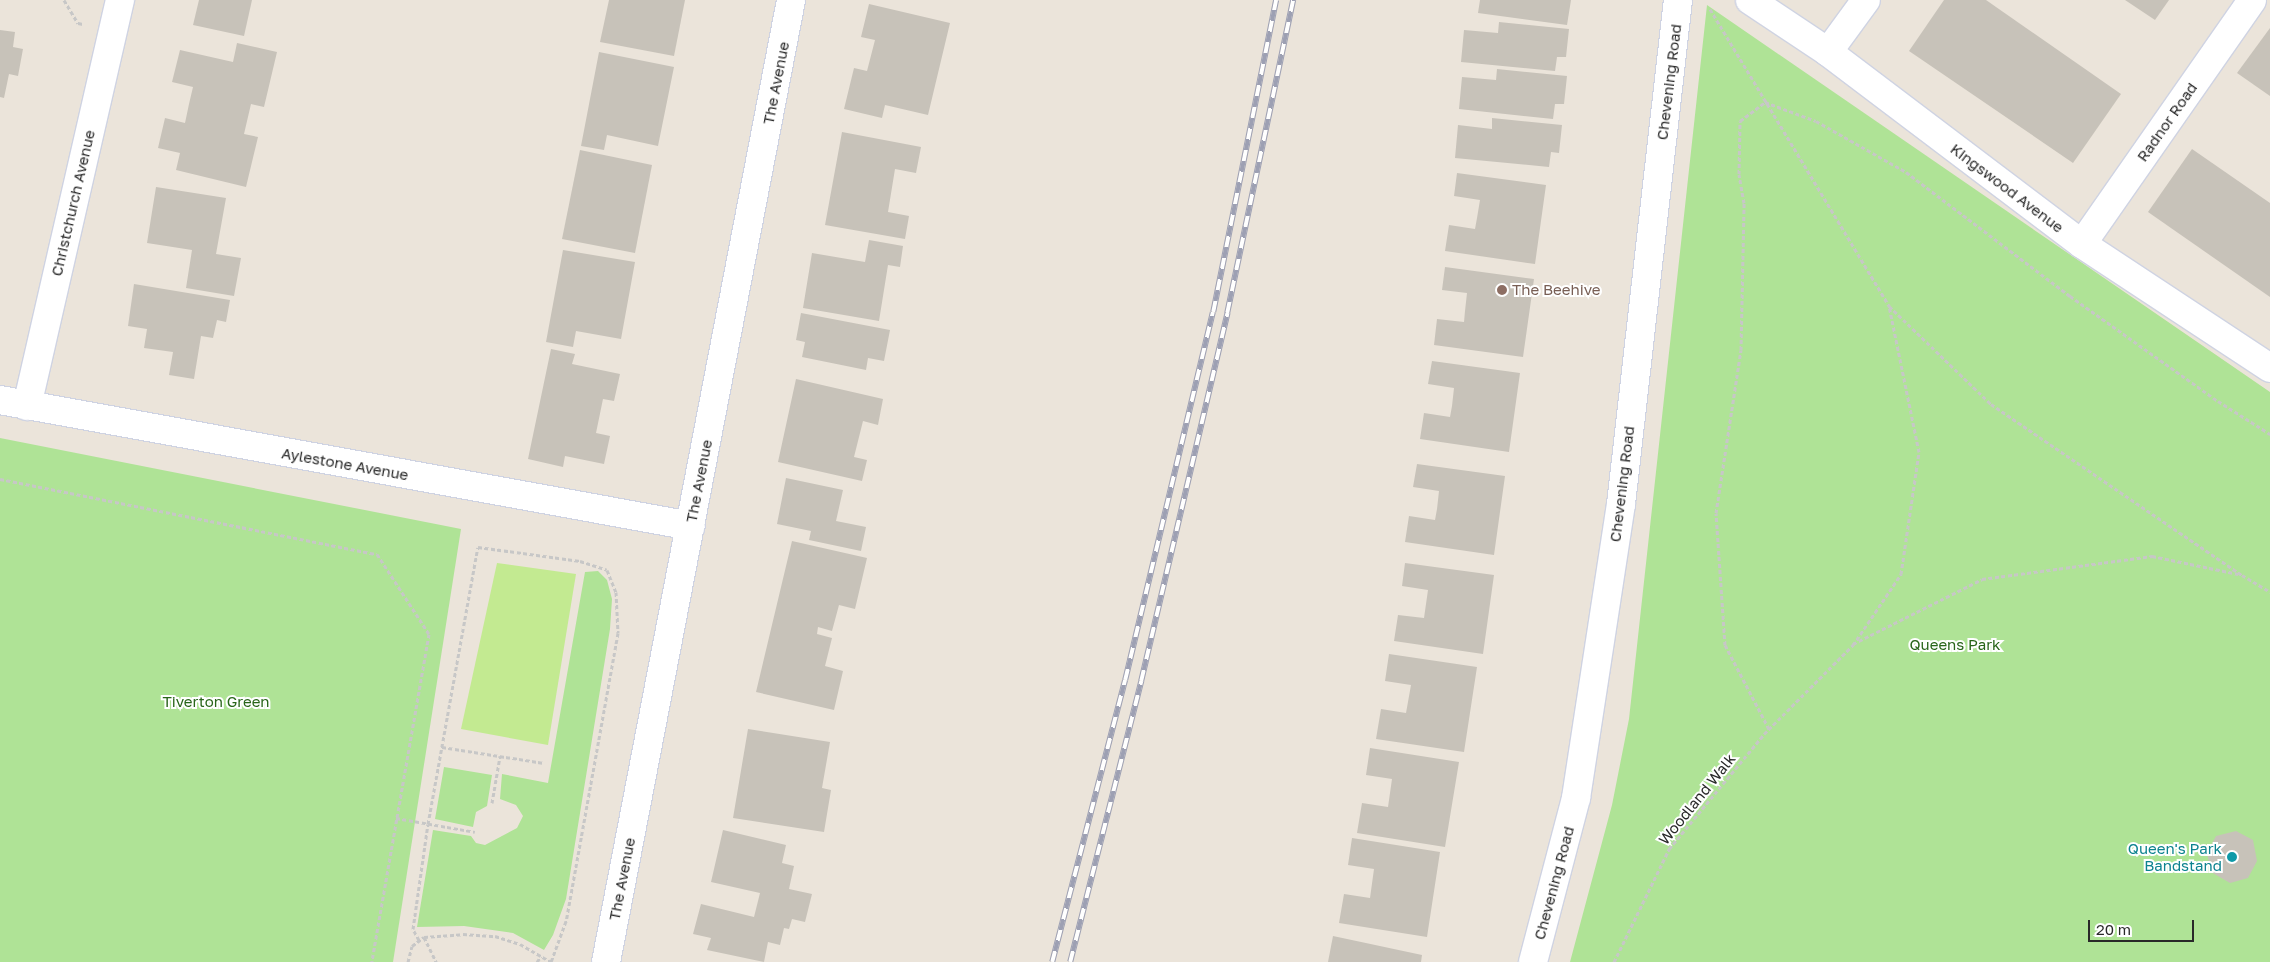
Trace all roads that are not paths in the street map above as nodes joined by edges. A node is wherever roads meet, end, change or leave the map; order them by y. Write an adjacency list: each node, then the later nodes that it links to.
1 (120, 0): 11 (street, Christchurch Avenue)
2 (792, 0): 12 (street, The Avenue)
3 (1678, 0): 14 (street, Chevening Road)
4 (1750, 0): 7 (street, Kingswood Avenue)
5 (1866, 0): 7 (street)
6 (2252, 0): 8 (street, Radnor Road)
7 (1828, 52): 8 (street, Kingswood Avenue)
8 (2082, 244): 9 (street, Kingswood Avenue)
9 (2270, 368)
10 (0, 400): 11 (street, Aylestone Avenue)
11 (27, 406): 12 (street, Aylestone Avenue)
12 (691, 526): 13 (street, The Avenue)
13 (606, 962)
14 (1533, 962)

